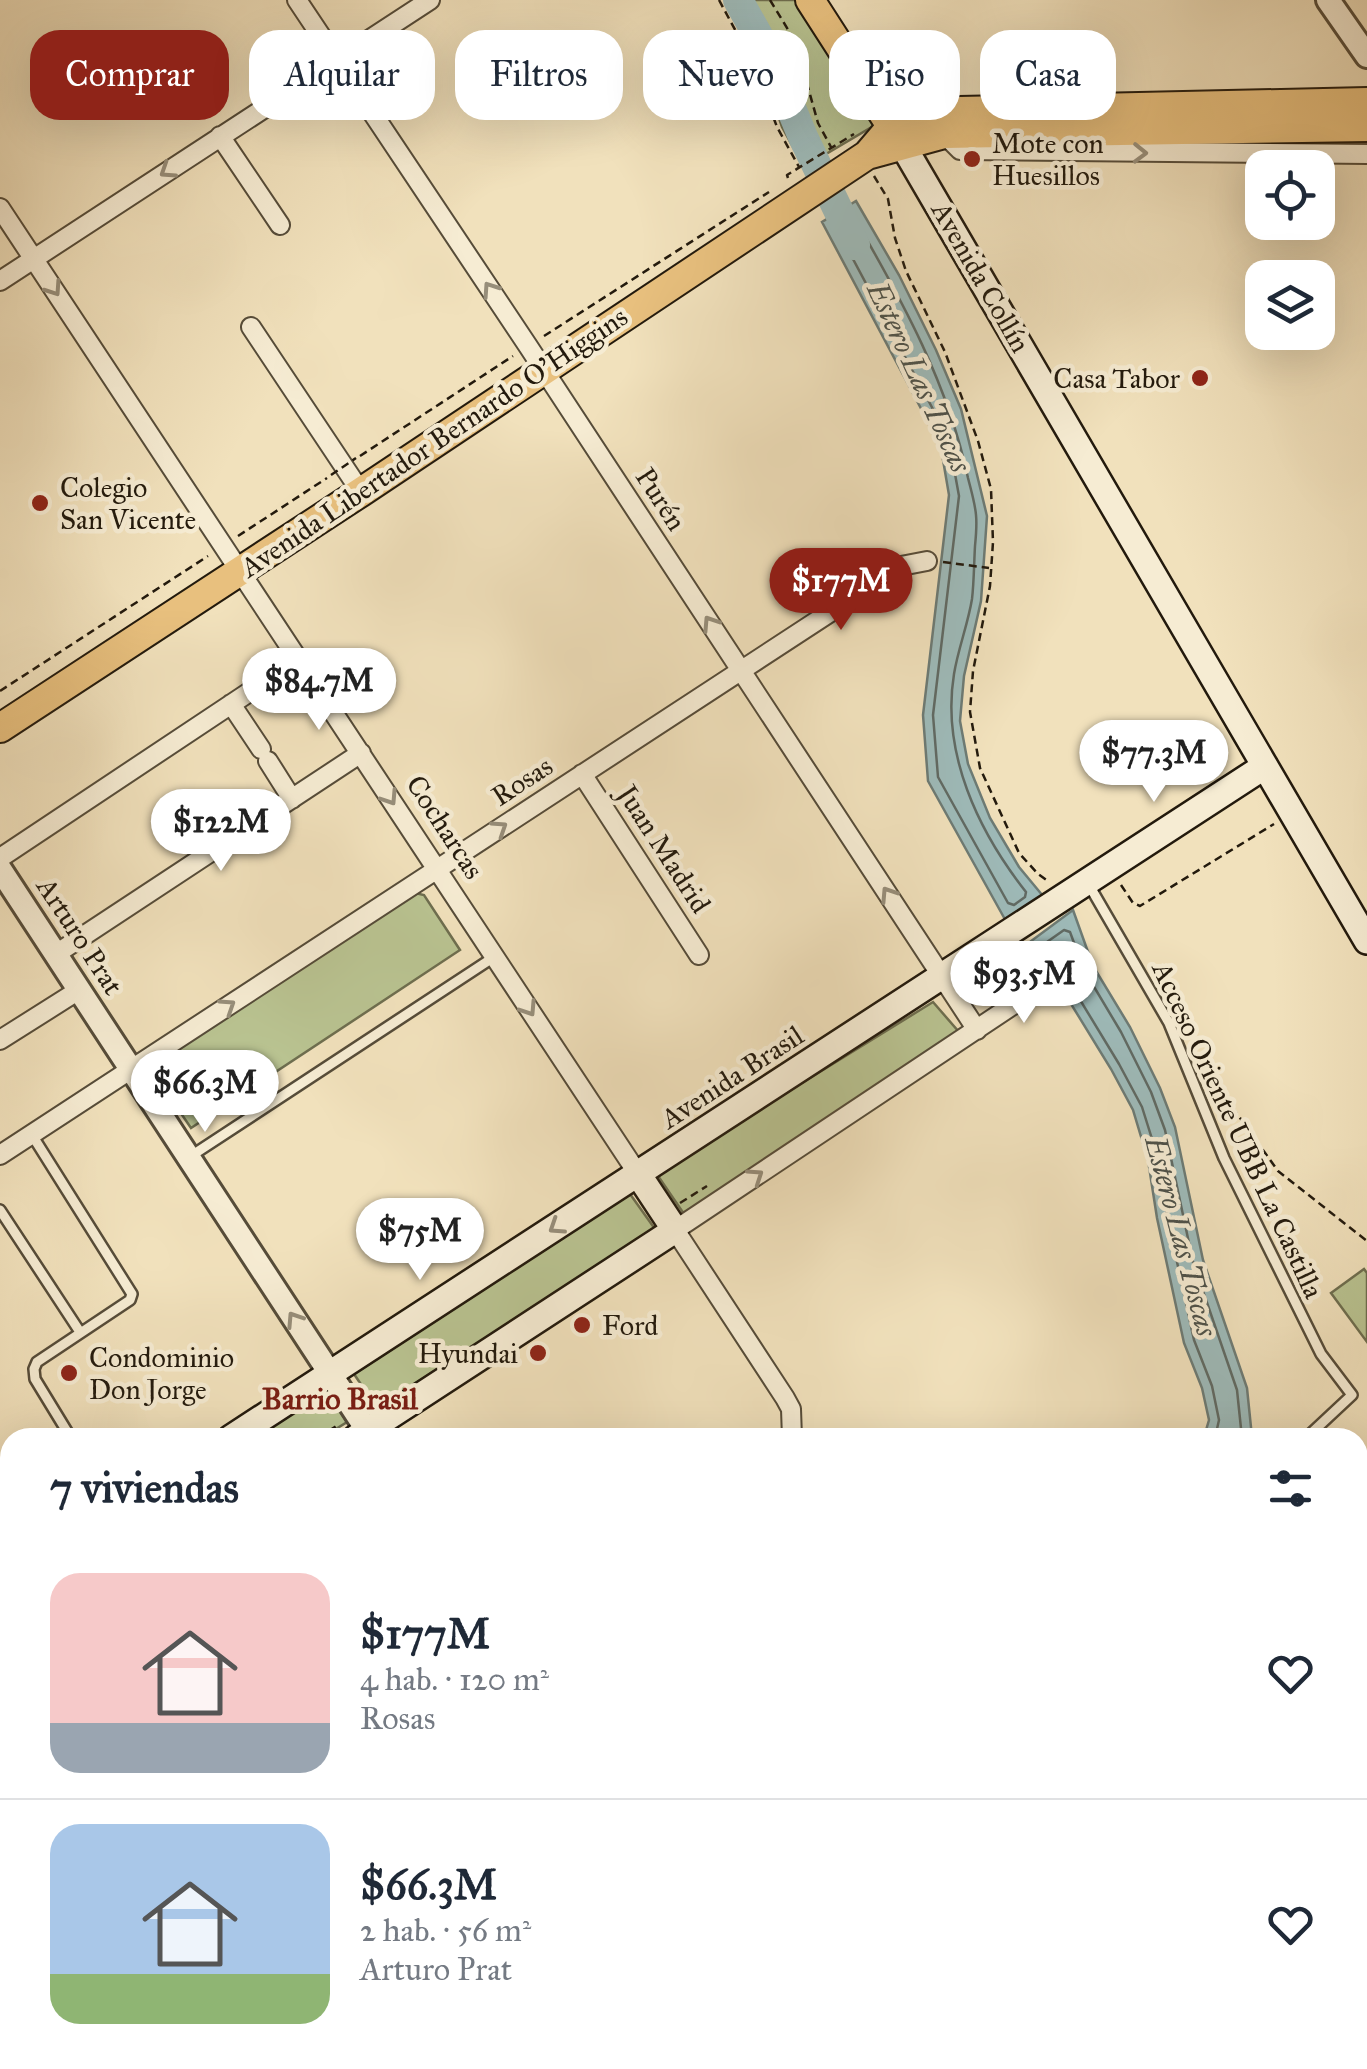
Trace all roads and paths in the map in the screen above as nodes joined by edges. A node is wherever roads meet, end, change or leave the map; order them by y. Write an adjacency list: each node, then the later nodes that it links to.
1 (297, 0): 7 (street, Purén)
2 (430, 0): 8 (street)
3 (719, 0): 21 (path)
4 (770, 0): 19 (path)
5 (810, 0): 16 (main road, Avenida Collín)
6 (1328, 0): 9 (street)
7 (316, 30)
8 (383, 30)
9 (1367, 56)
10 (1367, 102): 16 (main road)
11 (249, 117): 15 (street)
12 (376, 120): 28 (street, Purén, one-way to 12)
13 (1367, 127): 14 (main road)
14 (944, 134): 16 (main road); 18 (street, one-way to 18)
15 (220, 136): 24 (street); 25 (street, one-way to 25)
16 (897, 136): 19 (main road, Avenida Libertador Bernardo O'Higgins); 43 (main road, Avenida Collín)
17 (826, 150): 20 (path)
18 (1367, 154)
19 (854, 156): 29 (main road, Avenida Libertador Bernardo O'Higgins); 35 (path)
20 (807, 162)
21 (799, 167)
22 (774, 189): 28 (path, Avenida Libertador Bernardo O'Higgins)
23 (0, 208): 25 (street, Cocharcas)
24 (280, 225)
25 (33, 259): 26 (street); 36 (street, Cocharcas, one-way to 36)
26 (0, 281)
27 (251, 327): 30 (street)
28 (528, 346): 29 (street, Purén); 30 (path, Avenida Libertador Bernardo O'Higgins)
29 (544, 370): 31 (main road, Avenida Libertador Bernardo O'Higgins); 38 (street, Purén, one-way to 29)
30 (344, 467): 31 (street); 32 (path, Avenida Libertador Bernardo O'Higgins)
31 (360, 492): 36 (main road, Avenida Libertador Bernardo O'Higgins)
32 (236, 537)
33 (208, 556): 39 (path, Avenida Libertador Bernardo O'Higgins)
34 (932, 561): 35 (path); 38 (street, Rosas)
35 (990, 568): 50 (path)
36 (240, 571): 37 (street, Cocharcas); 41 (main road, Avenida Libertador Bernardo O'Higgins)
37 (298, 658): 40 (street); 42 (street, Cocharcas)
38 (741, 670): 44 (street, Rosas); 56 (street, Purén, one-way to 38)
39 (0, 691)
40 (231, 704): 45 (street); 47 (street)
41 (0, 728)
42 (360, 754): 45 (street); 49 (street, Cocharcas, one-way to 49)
43 (1265, 766): 46 (main road, Avenida Collín); 50 (main road, Avenida Brasil)
44 (582, 774): 49 (street, Rosas, one-way to 44); 53 (street, Juan Madrid)
45 (292, 799): 52 (street)
46 (1292, 813): 50 (path); 51 (main road, Avenida Collín)
47 (0, 858)
48 (0, 869): 52 (street, Arturo Prat)
49 (436, 869): 54 (street, Cocharcas); 62 (street, Rosas, one-way to 49)
50 (1083, 887): 56 (main road, Avenida Brasil); 77 (lane, Acceso Oriente UBB La Castilla)
51 (1367, 941)
52 (56, 954): 58 (street, Arturo Prat)
53 (699, 955)
54 (494, 957): 65 (lane); 66 (street, Cocharcas, one-way to 66)
55 (980, 975): 59 (path)
56 (942, 976): 59 (street, Purén); 66 (main road, Avenida Brasil)
57 (1046, 983): 59 (street)
58 (79, 990): 60 (street); 62 (street, Arturo Prat)
59 (972, 1023): 68 (street, one-way to 59)
60 (0, 1040)
61 (1194, 1053): 69 (path)
62 (131, 1070): 63 (street, Rosas); 65 (street, Arturo Prat)
63 (32, 1134): 64 (street, Rosas); 70 (lane)
64 (0, 1155)
65 (188, 1157): 71 (street, Arturo Prat, one-way to 65)
66 (638, 1174): 68 (main road, Cocharcas); 71 (main road, Avenida Brasil, one-way to 71)
67 (0, 1210): 70 (lane)
68 (674, 1230): 75 (main road); 76 (street)
69 (1366, 1240)
70 (80, 1332): 72 (lane)
71 (330, 1374): 73 (main road, Avenida Brasil); 74 (street, Arturo Prat)
72 (65, 1428)
73 (246, 1428)
74 (361, 1428)
75 (376, 1428)
76 (790, 1428)
77 (1317, 1428)

